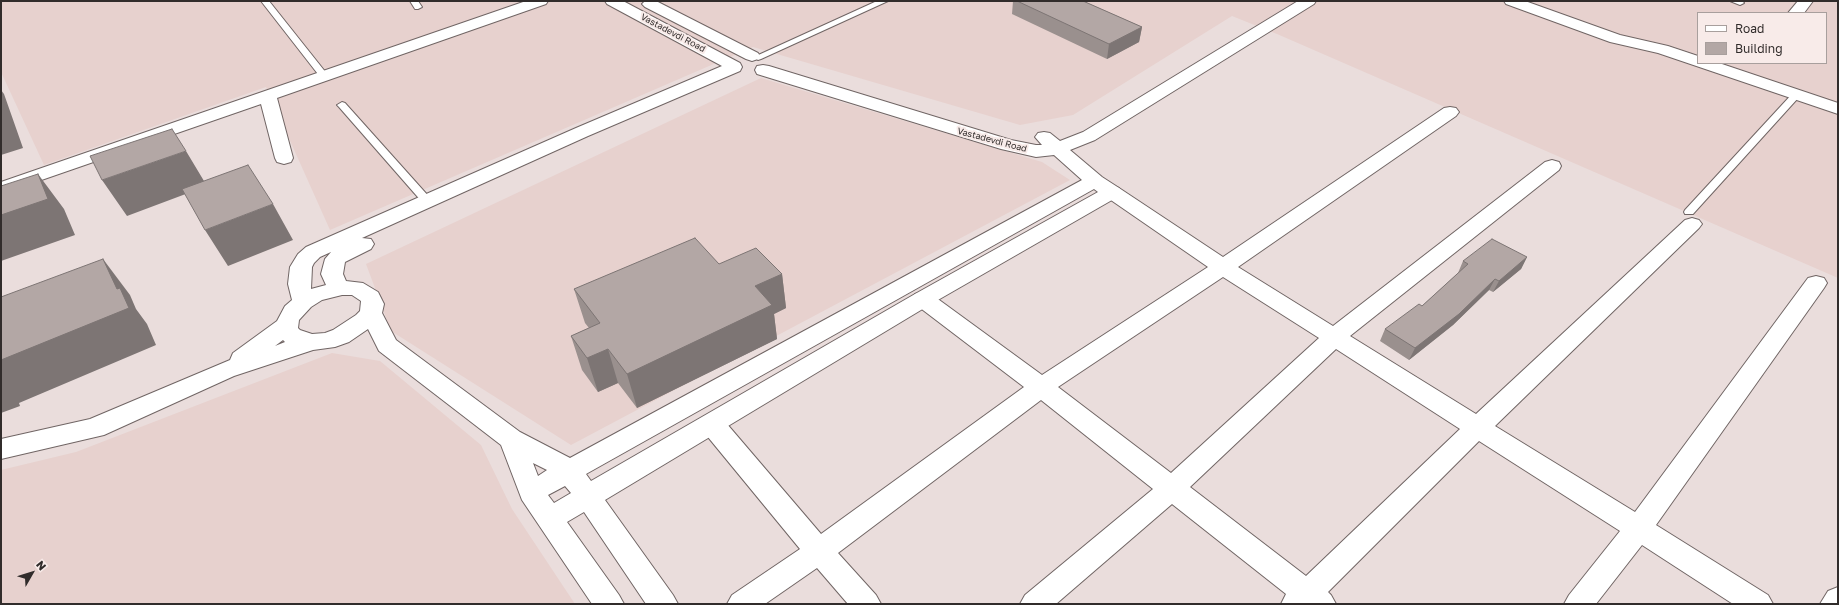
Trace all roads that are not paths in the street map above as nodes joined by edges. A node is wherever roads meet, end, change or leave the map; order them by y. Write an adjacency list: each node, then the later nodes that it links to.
1 (265, 1): 16 (lane)
2 (541, 1): 16 (street)
3 (612, 1): 15 (street, Vastadevdi Road)
4 (644, 1): 11 (street, Vastadevdi Road)
5 (884, 1): 11 (lane)
6 (1289, 1): 23 (street, Vastadevdi Road)
7 (1309, 1): 23 (street, Vastadevdi Road)
8 (1511, 1): 12 (street)
9 (1806, 1): 10 (street)
10 (1797, 12)
11 (760, 61): 15 (street); 23 (street, Vastadevdi Road)
12 (1697, 61)
13 (1707, 64): 17 (street)
14 (1757, 64): 17 (street)
15 (737, 68): 28 (street); 32 (street)
16 (324, 76): 18 (street)
17 (1746, 78): 19 (street)
18 (268, 95): 24 (street); 27 (street)
19 (1796, 95): 21 (street); 29 (lane)
20 (342, 105): 28 (lane)
21 (1838, 109)
22 (1450, 112): 30 (street)
23 (1051, 143): 26 (street)
24 (284, 158)
25 (1552, 166): 38 (street)
26 (1103, 186): 30 (street); 33 (street); 47 (street)
27 (1, 188)
28 (427, 201): 34 (street)
29 (1691, 218): 44 (street)
30 (1223, 268): 38 (street); 42 (street)
31 (1816, 282): 52 (street)
32 (338, 288): 34 (street); 35 (street)
33 (923, 300): 42 (street); 43 (street)
34 (303, 302): 36 (street)
35 (371, 313): 37 (street); 40 (street)
36 (288, 324): 39 (street); 41 (street)
37 (341, 336): 39 (street); 40 (street)
38 (1333, 338): 44 (street); 48 (street)
39 (312, 342): 41 (street)
40 (387, 346): 45 (street)
41 (226, 370): 46 (street)
42 (1041, 387): 48 (street); 53 (street)
43 (712, 424): 50 (street); 53 (street)
44 (1477, 428): 52 (street); 54 (street)
45 (511, 439): 47 (street); 49 (street)
46 (1, 449)
47 (569, 470): 49 (street); 50 (street)
48 (1171, 489): 54 (street); 60 (street)
49 (531, 492): 51 (street)
50 (587, 496): 51 (street); 57 (street)
51 (550, 518): 56 (street)
52 (1638, 529): 61 (street); 62 (street)
53 (819, 551): 58 (street); 59 (street)
54 (1308, 600)
55 (1838, 600): 63 (street)
56 (609, 604)
57 (663, 604)
58 (742, 604)
59 (866, 604)
60 (1035, 604)
61 (1579, 604)
62 (1758, 604)
63 (1835, 604)

